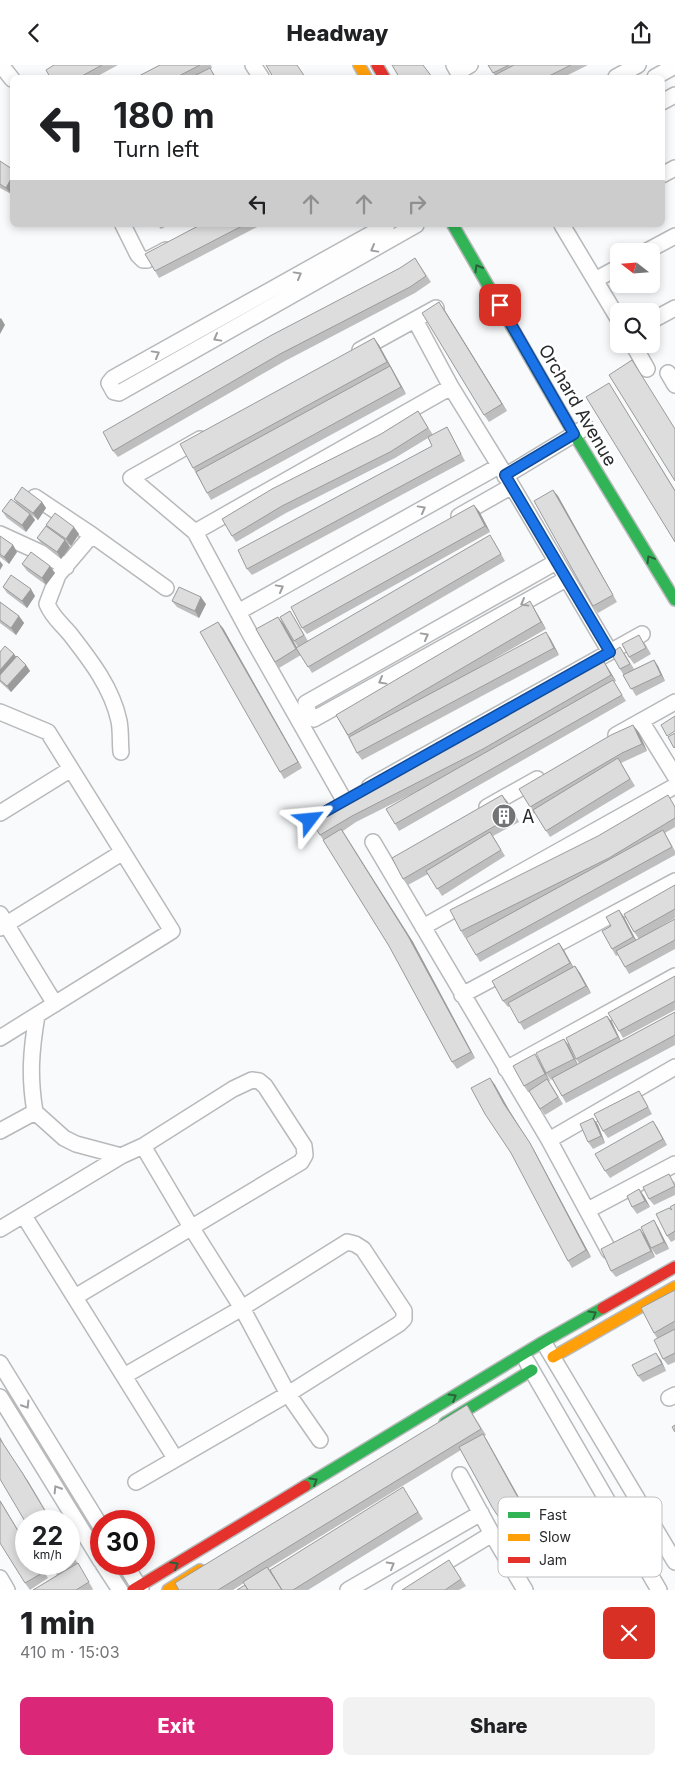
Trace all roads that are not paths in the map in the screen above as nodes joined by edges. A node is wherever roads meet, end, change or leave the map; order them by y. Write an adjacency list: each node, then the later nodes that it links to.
1 (1, 65): 5 (street)
2 (638, 65): 4 (street)
3 (674, 74): 6 (street)
4 (620, 75)
5 (10, 76)
6 (665, 86)
7 (124, 227): 13 (street)
8 (383, 227): 20 (street, one-way to 8)
9 (412, 227): 23 (street, one-way to 23)
10 (454, 227): 28 (street, Orchard Avenue, one-way to 10)
11 (567, 227): 16 (street)
12 (675, 236): 14 (street)
13 (179, 243)
14 (660, 244)
15 (610, 272): 16 (street)
16 (595, 280): 17 (street)
17 (610, 305)
18 (436, 308): 22 (street)
19 (675, 308): 21 (street)
20 (236, 309): 23 (street); 23 (street, one-way to 20)
21 (660, 316)
22 (415, 320): 25 (street); 27 (street)
23 (244, 323)
24 (638, 353): 26 (street)
25 (346, 358)
26 (648, 369)
27 (451, 387): 30 (street); 33 (street)
28 (583, 429): 30 (street); 40 (street, Orchard Avenue, one-way to 28)
29 (217, 430): 33 (street)
30 (505, 476): 32 (street); 36 (street); 41 (street, one-way to 30)
31 (35, 497): 35 (street)
32 (444, 525)
33 (196, 532): 41 (street)
34 (0, 534): 37 (street)
35 (92, 535): 37 (street); 39 (street)
36 (556, 562): 38 (street); 38 (street, one-way to 36)
37 (66, 567): 50 (street)
38 (566, 579): 45 (street)
39 (166, 588)
40 (675, 600)
41 (238, 612): 44 (street)
42 (268, 627): 44 (street)
43 (642, 634): 45 (street)
44 (251, 636): 45 (street)
45 (610, 652)
46 (675, 702): 48 (street)
47 (0, 712): 51 (street)
48 (641, 721): 49 (street); 53 (street)
49 (607, 740)
50 (121, 752)
51 (71, 769): 55 (street); 58 (street)
52 (547, 773): 56 (street)
53 (675, 776)
54 (675, 786): 63 (street)
55 (0, 813)
56 (471, 817)
57 (373, 842): 60 (street)
58 (122, 852): 62 (street); 66 (street)
59 (403, 855): 60 (street)
60 (386, 865): 63 (street)
61 (675, 881): 65 (street)
62 (2, 922): 66 (street)
63 (423, 927): 65 (street)
64 (675, 976): 70 (street)
65 (462, 995): 70 (street)
66 (55, 1004): 67 (street)
67 (37, 1015): 68 (street); 71 (street)
68 (0, 1038)
69 (675, 1067): 73 (street)
70 (506, 1069): 73 (street)
71 (35, 1112): 72 (street); 75 (street)
72 (0, 1131)
73 (549, 1140): 77 (street)
74 (143, 1146): 75 (street); 79 (street); 79 (street)
75 (121, 1156): 78 (street)
76 (675, 1164): 77 (street)
77 (588, 1210): 81 (street)
78 (24, 1216): 80 (street); 84 (street)
79 (191, 1227): 84 (street); 85 (street)
80 (0, 1229)
81 (609, 1251)
82 (675, 1267): 86 (street, one-way to 82)
83 (675, 1287): 88 (street)
84 (75, 1297): 91 (street)
85 (242, 1308): 91 (street); 92 (street); 92 (street)
86 (543, 1342): 87 (street); 88 (street)
87 (522, 1355): 90 (street); 114 (street, one-way to 87)
88 (553, 1357): 90 (street); 100 (street)
89 (0, 1363): 101 (street, one-way to 101)
90 (532, 1370): 94 (street); 99 (street)
91 (124, 1376): 96 (street)
92 (288, 1394): 95 (street); 96 (street)
93 (0, 1397): 103 (street, one-way to 93)
94 (439, 1426)
95 (320, 1440)
96 (175, 1458): 98 (street)
97 (460, 1475): 102 (street)
98 (136, 1482)
99 (605, 1497)
100 (636, 1497)
101 (91, 1510)
102 (481, 1513): 104 (street); 118 (street, one-way to 102)
103 (90, 1531)
104 (492, 1534): 106 (street); 119 (street)
105 (662, 1540): 107 (street)
106 (498, 1544)
107 (675, 1562)
108 (210, 1564): 117 (street)
109 (110, 1575): 116 (street)
110 (130, 1575): 114 (street)
111 (517, 1577): 120 (street)
112 (651, 1577): 121 (street)
113 (0, 1579): 115 (street)
114 (138, 1589)
115 (7, 1590)
116 (120, 1590)
117 (168, 1590)
118 (348, 1590)
119 (400, 1590)
120 (525, 1590)
121 (659, 1590)

